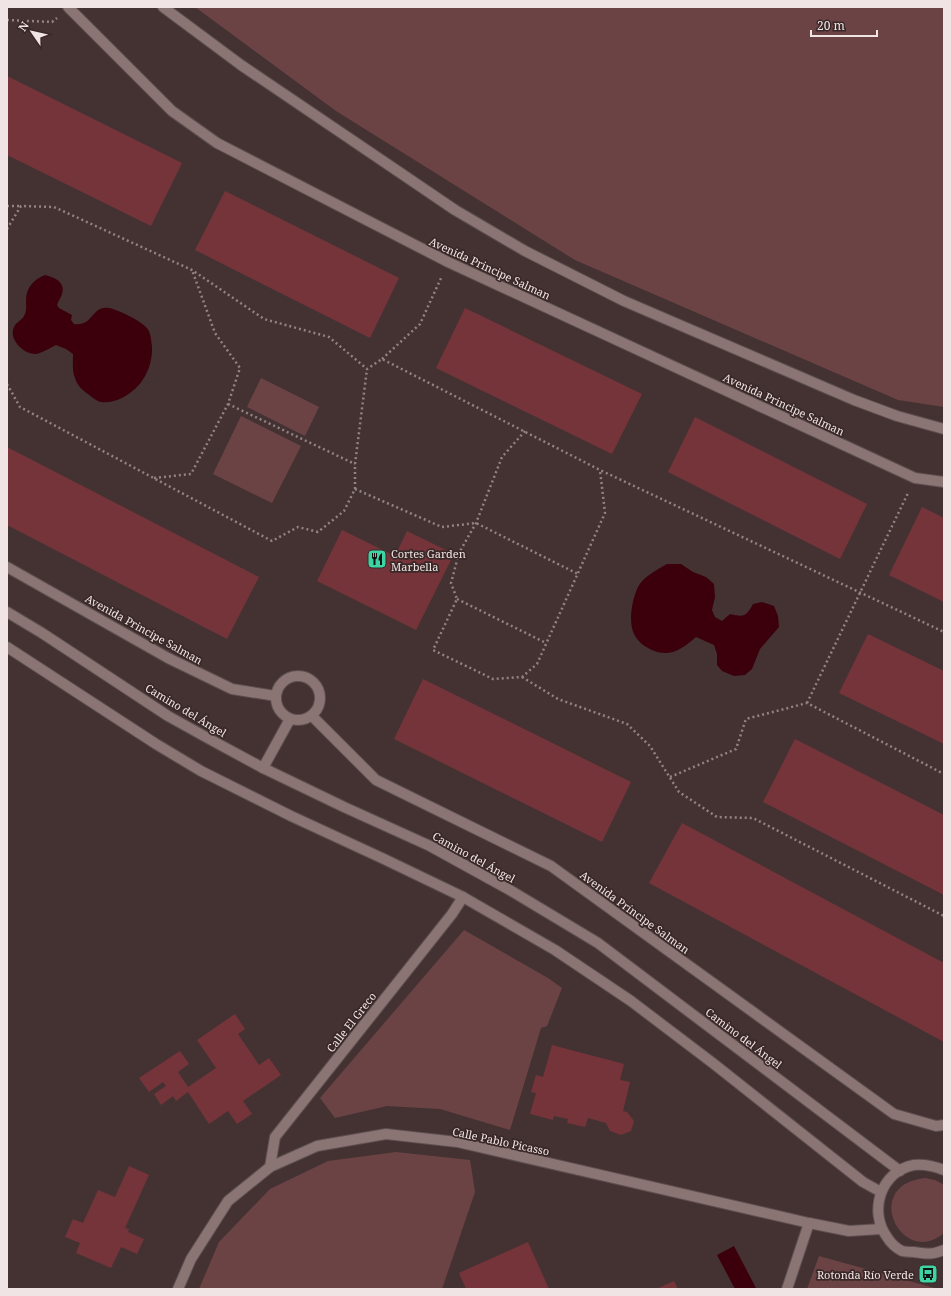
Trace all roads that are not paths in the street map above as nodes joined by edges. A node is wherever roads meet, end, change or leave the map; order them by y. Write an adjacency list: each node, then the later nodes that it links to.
1 (164, 7): 3 (street)
2 (69, 8): 4 (street, Avenida Principe Salman)
3 (944, 429)
4 (944, 482)
5 (7, 567): 8 (street, Avenida Principe Salman)
6 (7, 612): 11 (street, Camino del Ángel)
7 (7, 647): 12 (street)
8 (276, 696): 9 (street); 10 (street)
9 (312, 716): 10 (street); 13 (street, Avenida Príncipe Salman)
10 (290, 720): 11 (street)
11 (263, 768): 16 (street, Camino del Ángel)
12 (463, 897): 14 (street, Calle El Greco); 17 (street)
13 (944, 1125)
14 (270, 1167): 18 (street, Calle Pablo Picasso); 21 (street, Calle Pablo Picasso)
15 (944, 1170): 16 (street)
16 (900, 1171): 17 (street)
17 (881, 1192): 19 (street)
18 (809, 1223): 19 (street, Calle Pablo Picasso); 22 (street)
19 (881, 1229): 20 (street)
20 (944, 1250)
21 (178, 1289)
22 (786, 1289)

